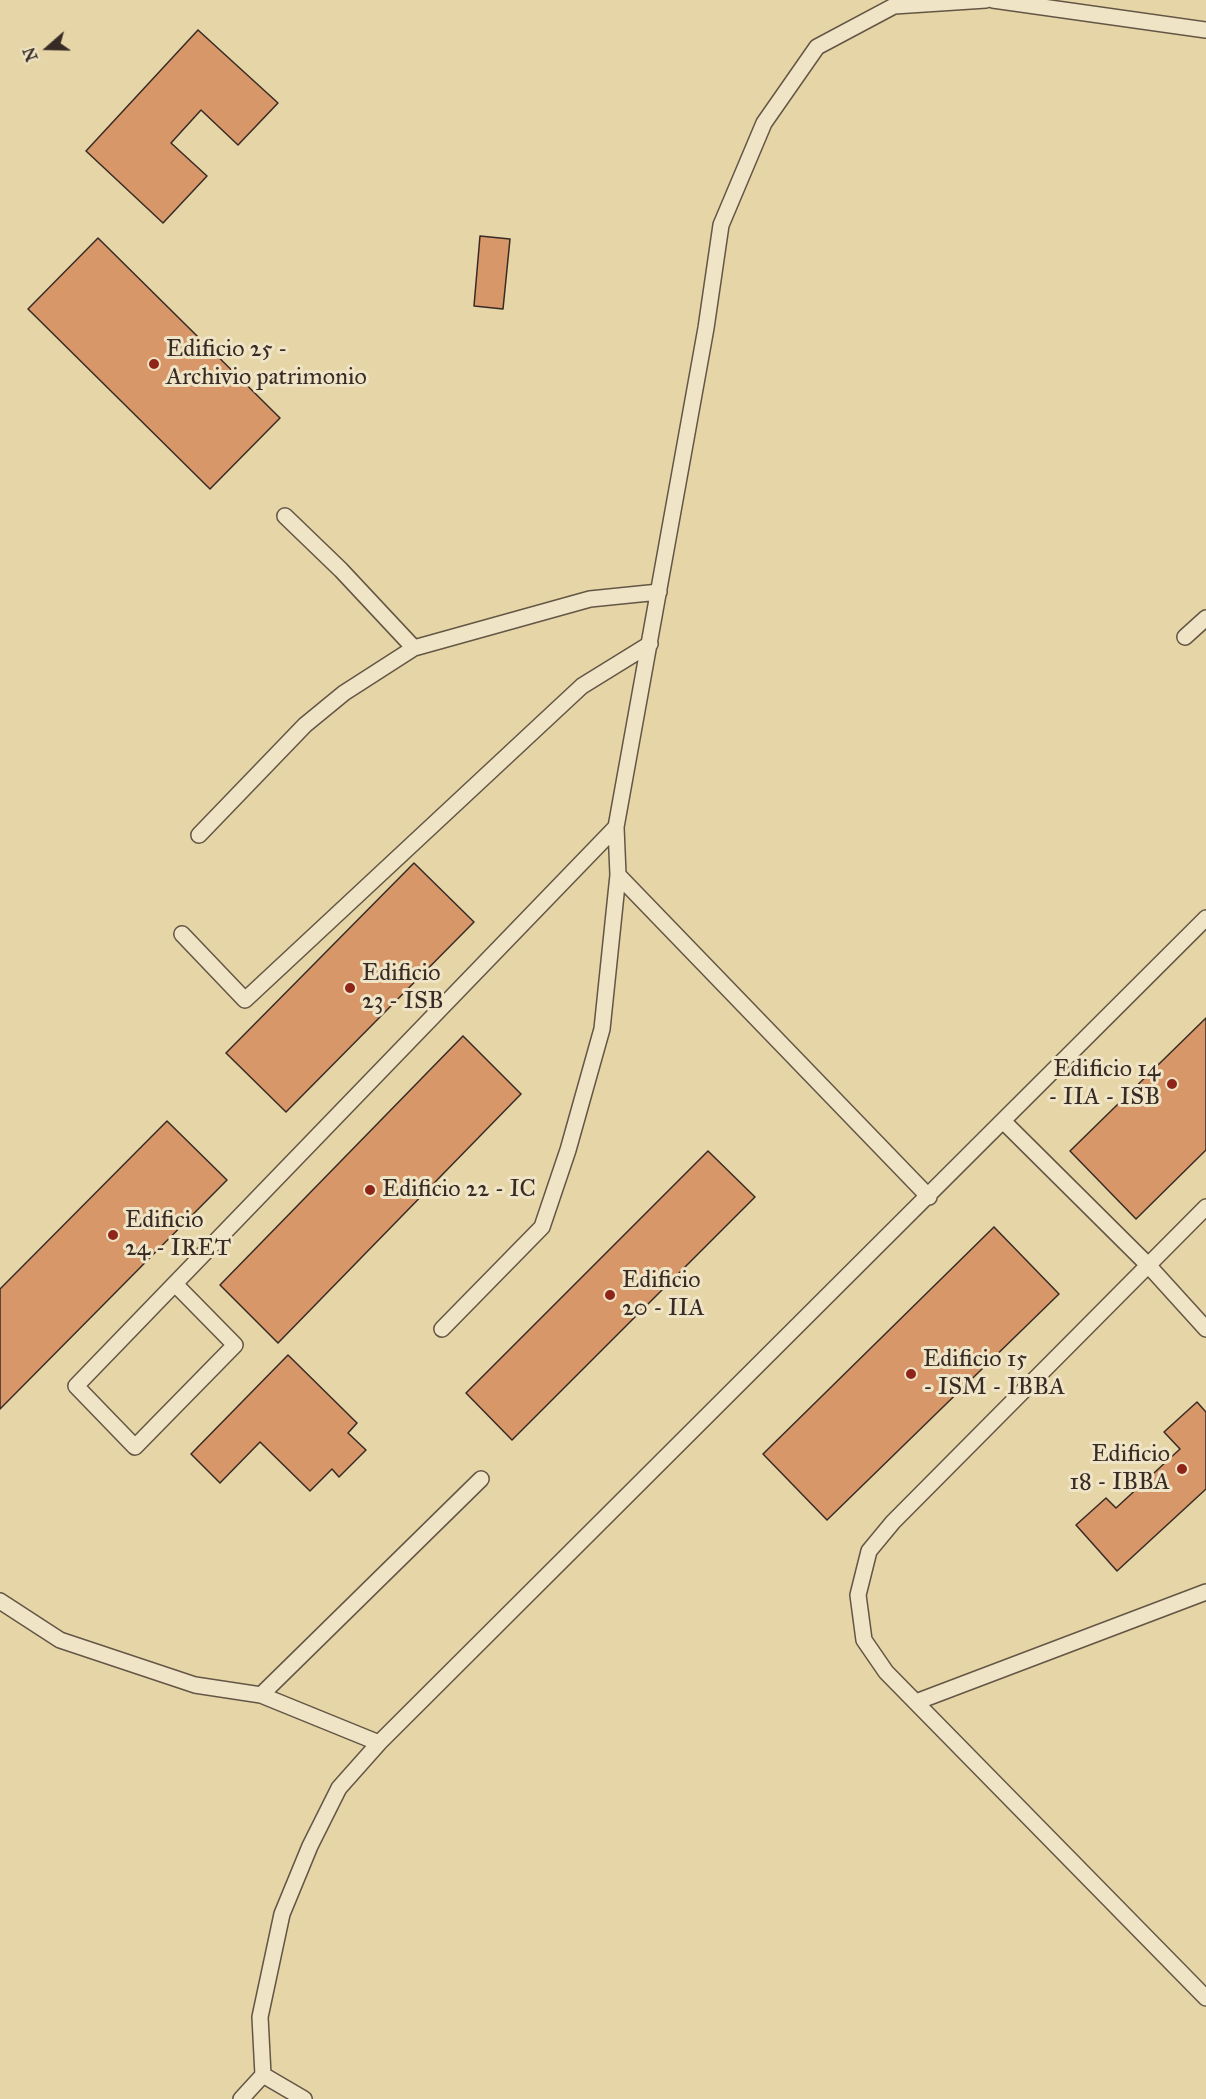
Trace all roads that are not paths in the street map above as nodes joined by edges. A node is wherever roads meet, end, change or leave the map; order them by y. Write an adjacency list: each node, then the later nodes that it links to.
1 (986, 0): 5 (lane)
2 (993, 0): 3 (lane)
3 (1206, 30)
4 (285, 516): 9 (lane)
5 (659, 592): 8 (lane); 9 (lane)
6 (1206, 618): 7 (lane)
7 (1185, 637)
8 (650, 644): 10 (lane); 14 (lane)
9 (414, 648): 11 (lane)
10 (616, 827): 12 (lane); 19 (lane)
11 (199, 835)
12 (618, 875): 16 (lane); 20 (lane)
13 (1206, 918): 15 (lane)
14 (182, 934)
15 (1004, 1122): 16 (lane); 18 (lane)
16 (928, 1197): 27 (lane)
17 (1206, 1207): 18 (lane)
18 (1148, 1265): 21 (lane); 26 (lane)
19 (175, 1284): 19 (lane)
20 (442, 1329)
21 (1206, 1329)
22 (481, 1479): 25 (lane)
23 (1206, 1592): 26 (lane)
24 (0, 1601): 25 (lane)
25 (261, 1695): 27 (lane)
26 (916, 1702): 28 (lane)
27 (379, 1743): 29 (lane)
28 (1206, 1998)
29 (263, 2074): 30 (lane); 31 (lane)
30 (241, 2099)
31 (304, 2099)

